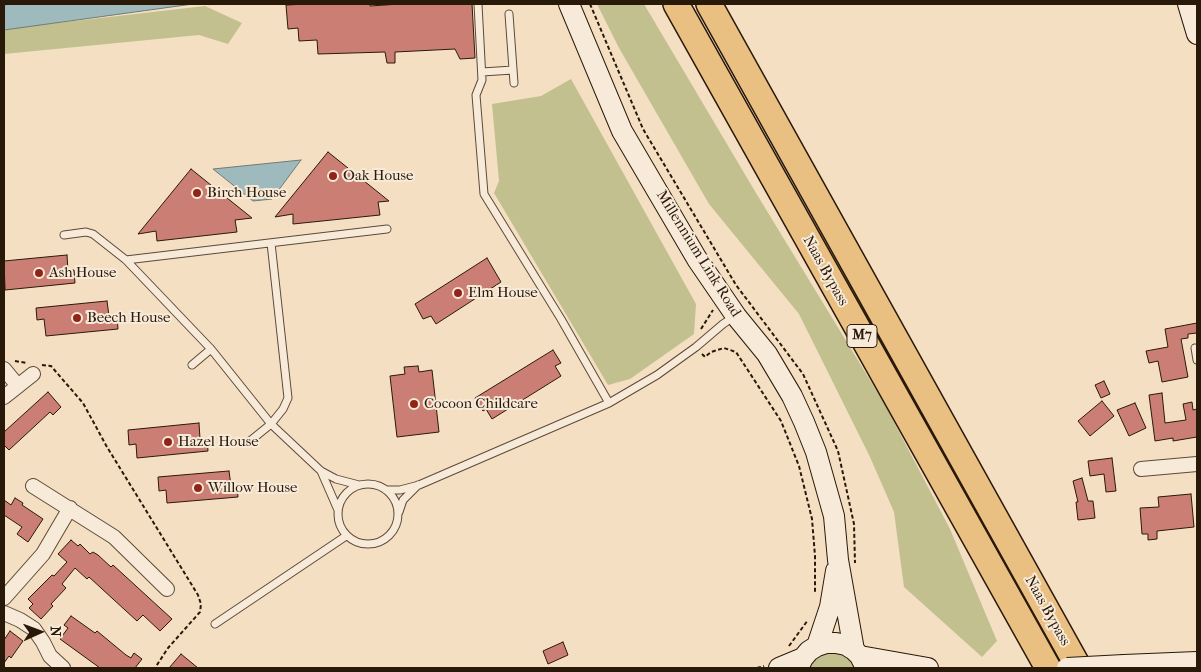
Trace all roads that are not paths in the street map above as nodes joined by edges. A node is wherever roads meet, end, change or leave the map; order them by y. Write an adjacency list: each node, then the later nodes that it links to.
1 (478, 4): 9 (lane)
2 (570, 4): 15 (main road, Millennium Link Road)
3 (676, 4): 49 (highway, Naas Bypass / M7)
4 (709, 4): 51 (highway, Naas Bypass / M7)
5 (1188, 4): 7 (main road)
6 (509, 14): 8 (lane)
7 (1197, 34)
8 (513, 70): 9 (lane); 10 (lane)
9 (482, 72): 24 (lane)
10 (514, 83)
11 (387, 230): 13 (lane)
12 (64, 235): 14 (lane)
13 (271, 243): 14 (lane); 25 (lane)
14 (126, 260): 17 (lane)
15 (736, 316): 24 (lane); 38 (main road, Millennium Link Road)
16 (1195, 348): 18 (lane)
17 (211, 349): 20 (lane); 25 (lane)
18 (1197, 360)
19 (6, 365): 22 (street)
20 (192, 365)
21 (33, 374): 22 (street)
22 (18, 386): 23 (street)
23 (4, 397)
24 (609, 403): 31 (lane)
25 (271, 424): 26 (lane); 29 (lane)
26 (250, 441)
27 (1197, 464): 28 (street)
28 (1142, 469)
29 (321, 471): 30 (lane); 35 (lane)
30 (359, 485): 33 (lane); 35 (lane)
31 (419, 485): 33 (lane); 36 (lane)
32 (33, 486): 34 (street)
33 (386, 490): 36 (lane)
34 (70, 508): 39 (street); 40 (street)
35 (338, 510): 37 (lane)
36 (398, 517): 37 (lane)
37 (346, 536): 42 (lane)
38 (838, 560): 43 (main road, Millennium Link Road); 44 (main road, Millennium Link Road)
39 (167, 589)
40 (4, 598)
41 (4, 613): 47 (street)
42 (214, 624)
43 (806, 658): 44 (main road); 45 (main road)
44 (860, 658): 48 (main road)
45 (777, 661)
46 (1197, 662): 50 (main road, bridge)
47 (62, 668)
48 (928, 668)
49 (1048, 668)
50 (1067, 668)
51 (1078, 668)

